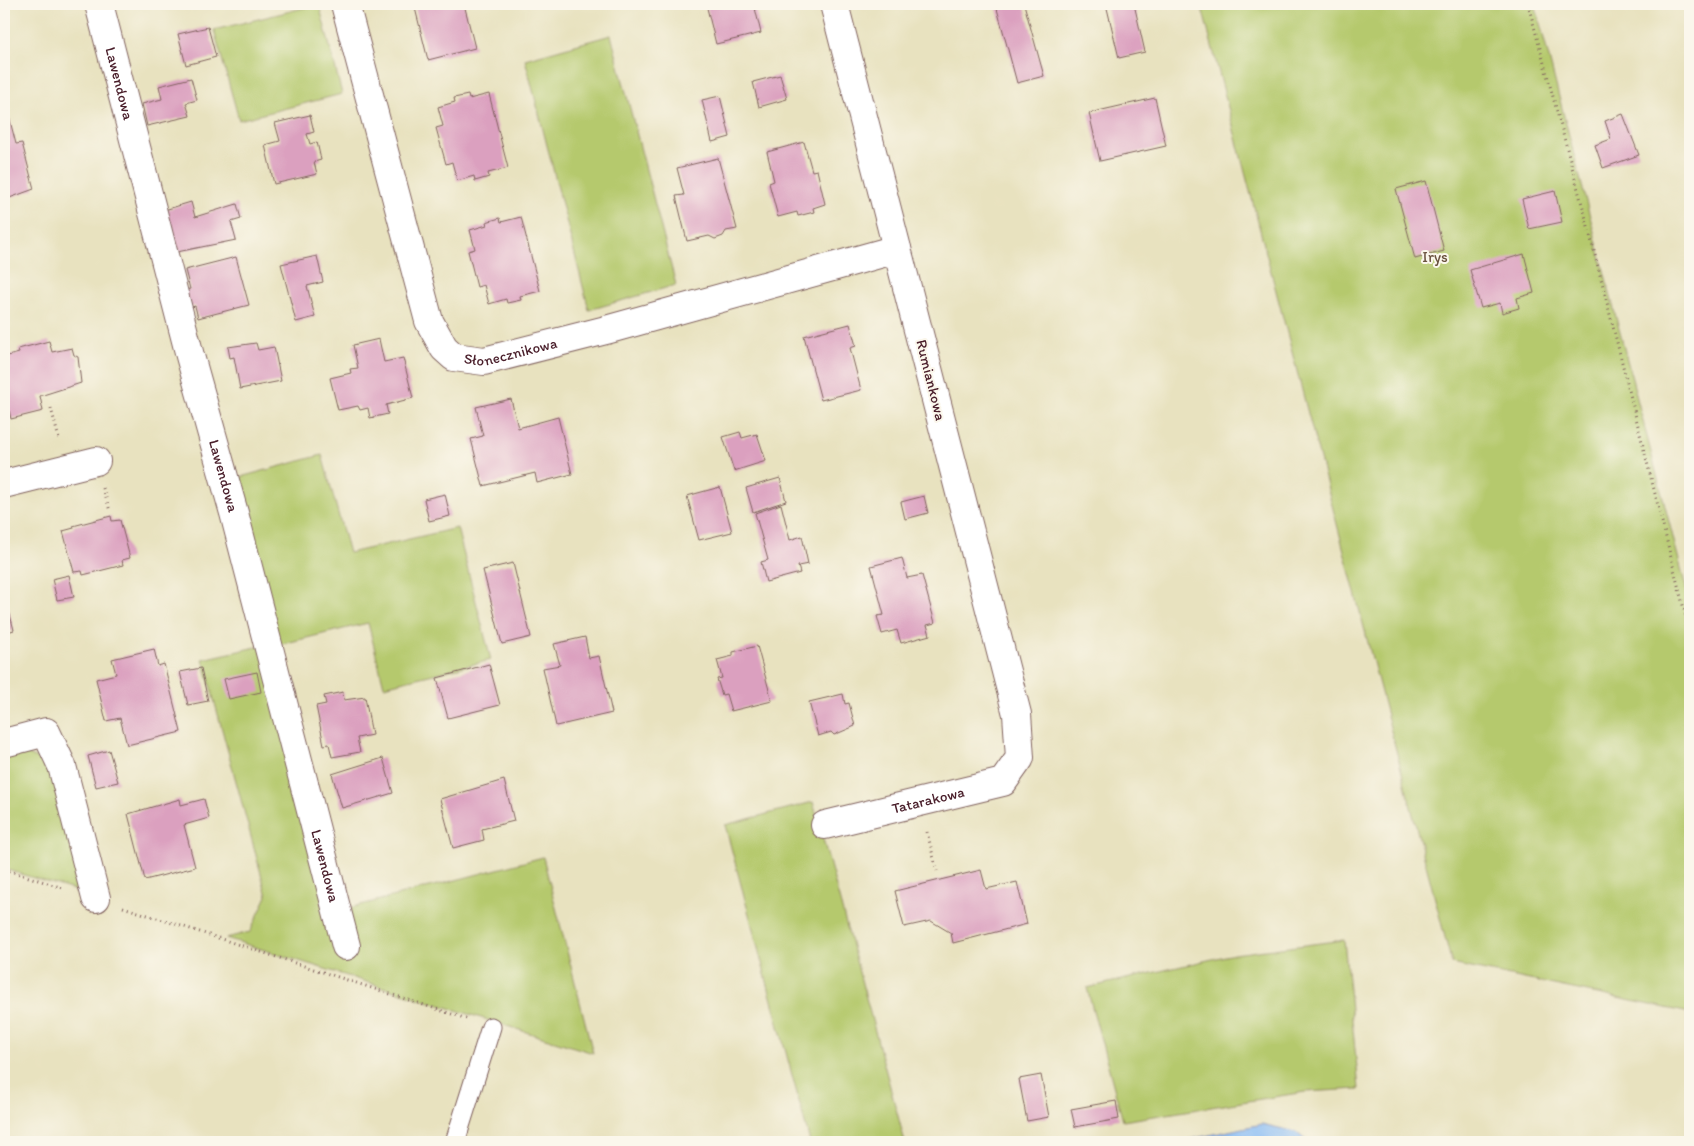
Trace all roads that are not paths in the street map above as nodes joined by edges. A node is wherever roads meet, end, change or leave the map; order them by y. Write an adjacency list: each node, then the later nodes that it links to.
1 (99, 4): 11 (street, Lawendowa)
2 (345, 4): 4 (street, Słonecznikowa)
3 (834, 4): 4 (street, Rumiankowa)
4 (897, 249): 8 (street, Rumiankowa)
5 (96, 461): 6 (street)
6 (4, 484)
7 (4, 744): 10 (street)
8 (1020, 758): 9 (street, Tatarakowa)
9 (825, 825)
10 (96, 898)
11 (346, 946)
12 (491, 1027): 13 (lane)
13 (455, 1142)

